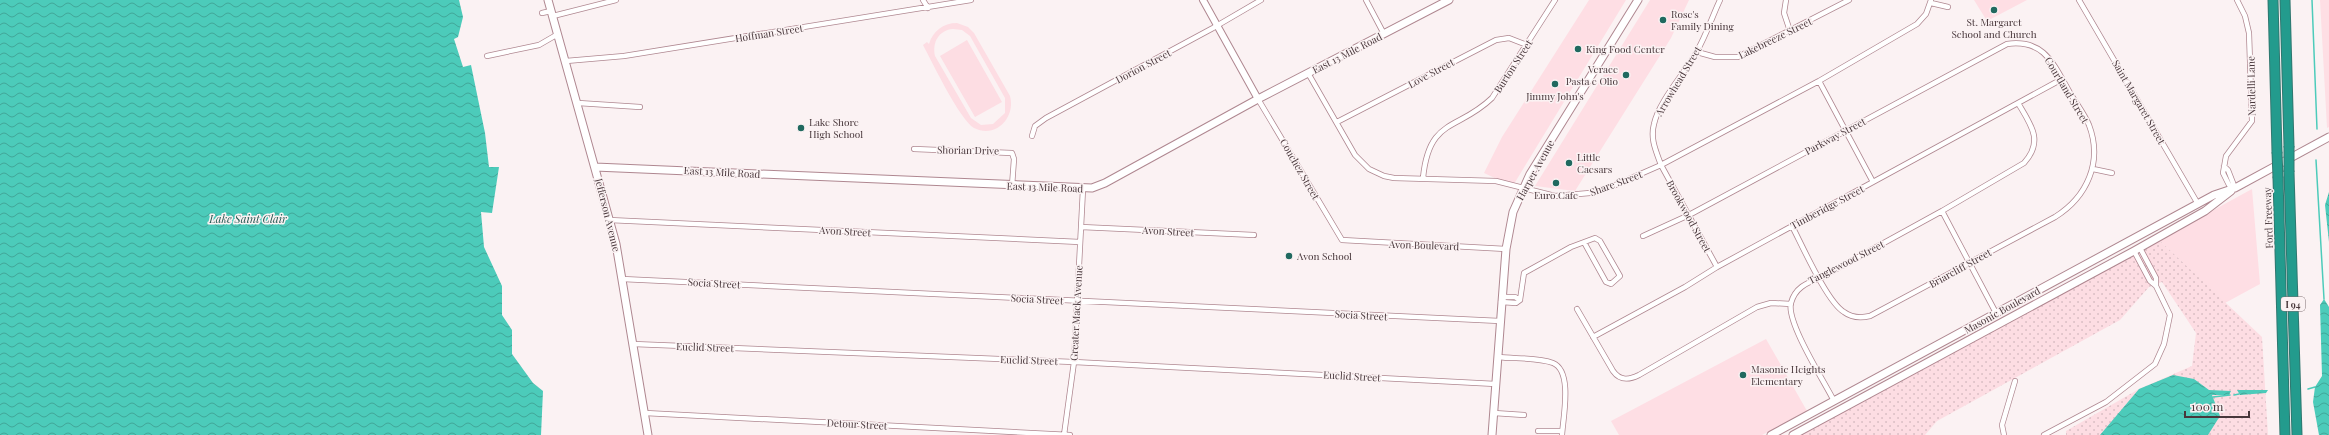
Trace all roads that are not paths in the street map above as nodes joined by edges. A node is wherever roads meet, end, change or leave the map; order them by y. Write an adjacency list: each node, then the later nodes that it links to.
1 (548, 0): 22 (main road, Jefferson Avenue)
2 (616, 0): 22 (street)
3 (923, 0): 20 (street)
4 (970, 0): 20 (street, Hoffman Street)
5 (1203, 0): 23 (street)
6 (1261, 0): 23 (street, Dorion Street)
7 (1366, 0): 26 (street)
8 (1449, 0): 26 (main road, East 13 Mile Road)
9 (1555, 0): 28 (street, Burton Street)
10 (1638, 0): 51 (main road, Harper Avenue)
11 (1720, 0): 29 (street, Arrowhead Street)
12 (1786, 0): 24 (street)
13 (1849, 0): 24 (street, Lakebreeze Street)
14 (2079, 0): 54 (street, Saint Margaret Street)
15 (2237, 0): 52 (street, Nardelli Lane)
16 (2273, 0): 107 (highway, Ford Freeway / I 94, bridge)
17 (2285, 0): 108 (highway, I 94, bridge)
18 (1931, 1): 19 (street, Share Street); 34 (street, Share Street)
19 (1948, 7)
20 (928, 8): 31 (street, Hoffman Street)
21 (542, 13): 22 (street)
22 (552, 13): 25 (main road, Jefferson Avenue)
23 (1217, 25): 35 (street); 41 (street, Dorion Street)
24 (1790, 31): 29 (street, Lakebreeze Street)
25 (558, 34): 30 (street); 31 (main road, Jefferson Avenue)
26 (1384, 34): 32 (main road, East 13 Mile Road)
27 (2028, 44): 33 (street, Courtland Street); 40 (street, Parkway Street)
28 (1527, 45): 39 (street, Love Street); 48 (street, Burton Street)
29 (1697, 52): 44 (street, Arrowhead Street)
30 (487, 56)
31 (566, 61): 36 (main road, Jefferson Avenue)
32 (1308, 73): 35 (main road, East 13 Mile Road); 39 (street, Share Street)
33 (2062, 79): 37 (street, Timberidge Street); 46 (street, Courtland Street)
34 (1819, 81): 40 (street); 44 (street, Share Street)
35 (1258, 99): 53 (main road, East 13 Mile Road); 64 (street, Couchez Street)
36 (578, 103): 38 (street); 45 (main road, Jefferson Avenue)
37 (2018, 103): 49 (street, Timberidge Street); 55 (street, Tanglewood Street)
38 (640, 107)
39 (1337, 122): 48 (street, Share Street)
40 (1846, 130): 49 (street); 57 (street, Parkway Street)
41 (1032, 136)
42 (2329, 137): 52 (main road, Masonic Boulevard)
43 (914, 149): 50 (street, Shorian Drive)
44 (1661, 165): 51 (street, Share Street); 57 (street, Brookwood Street)
45 (595, 167): 50 (main road, East 13 Mile Road); 58 (main road, Jefferson Avenue)
46 (2093, 169): 47 (street); 69 (street, Briarcliff Street)
47 (2112, 173)
48 (1423, 178): 51 (street, Share Street)
49 (1874, 182): 60 (street, Timberidge Street)
50 (1012, 186): 53 (main road, East 13 Mile Road)
51 (1523, 187): 67 (main road, Harper Avenue)
52 (2235, 188): 54 (main road, Masonic Boulevard); 56 (main road, Masonic Boulevard)
53 (1083, 190): 61 (street, Greater Mack Avenue)
54 (2198, 204): 56 (main road); 59 (main road, Masonic Boulevard)
55 (1942, 211): 69 (street); 71 (street, Tanglewood Street)
56 (2204, 212): 68 (main road, Masonic Boulevard)
57 (1689, 215): 63 (street, Parkway Street); 70 (street, Brookwood Street)
58 (609, 220): 65 (street, Avon Street); 73 (main road, Jefferson Avenue)
59 (2161, 224): 68 (main road); 72 (main road, Masonic Boulevard)
60 (1792, 226): 70 (street, Timberidge Street); 71 (street, Briarcliff Street)
61 (1081, 227): 62 (street, Avon Street); 65 (street, Greater Mack Avenue)
62 (1254, 235)
63 (1643, 236)
64 (1342, 240): 67 (street, Avon Boulevard)
65 (1080, 242): 76 (street, Greater Mack Avenue)
66 (1585, 244): 66 (street); 75 (street)
67 (1506, 249): 75 (main road, Harper Avenue)
68 (2137, 249): 74 (main road, Masonic Boulevard); 106 (street)
69 (1970, 263): 71 (street, Briarcliff Street); 79 (street)
70 (1717, 267): 82 (street, Timberidge Street)
71 (1820, 278): 77 (street, Tanglewood Street)
72 (2062, 278): 74 (main road); 79 (main road, Masonic Boulevard)
73 (622, 279): 76 (street, Socia Street); 83 (main road, Jefferson Avenue)
74 (2061, 290): 80 (main road, Masonic Boulevard)
75 (1501, 300): 81 (main road, Harper Avenue)
76 (1077, 301): 81 (street, Socia Street); 85 (street, Greater Mack Avenue)
77 (1791, 304): 82 (street); 90 (street)
78 (1577, 309): 82 (street)
79 (1996, 313): 80 (main road); 86 (main road, Masonic Boulevard)
80 (2007, 320): 89 (main road, Masonic Boulevard)
81 (1500, 321): 84 (main road, Harper Avenue)
82 (1593, 337)
83 (633, 344): 85 (street, Euclid Street); 91 (main road, Jefferson Avenue)
84 (1498, 357): 88 (main road, Harper Avenue); 97 (street)
85 (1074, 362): 88 (street, Euclid Street); 99 (street, Greater Mack Avenue)
86 (1903, 365): 89 (main road); 90 (main road, Masonic Boulevard)
87 (2015, 382): 105 (street)
88 (1496, 384): 92 (main road, Harper Avenue)
89 (1886, 385): 94 (main road, Masonic Boulevard)
90 (1834, 401): 94 (main road); 95 (main road, Masonic Boulevard)
91 (645, 413): 98 (main road, Jefferson Avenue); 99 (street, Detour Street)
92 (1494, 413): 93 (street); 101 (main road, Harper Avenue)
93 (1524, 415)
94 (1822, 420): 104 (main road, Masonic Boulevard)
95 (1796, 421): 102 (main road, Masonic Boulevard); 103 (main road)
96 (1538, 430): 97 (street)
97 (1562, 433)
98 (648, 435)
99 (1064, 435): 100 (street, Detour Street)
100 (1070, 435)
101 (1492, 435)
102 (1771, 435)
103 (1778, 435)
104 (1793, 435)
105 (2004, 435)
106 (2044, 435)
107 (2285, 435)
108 (2297, 435)

